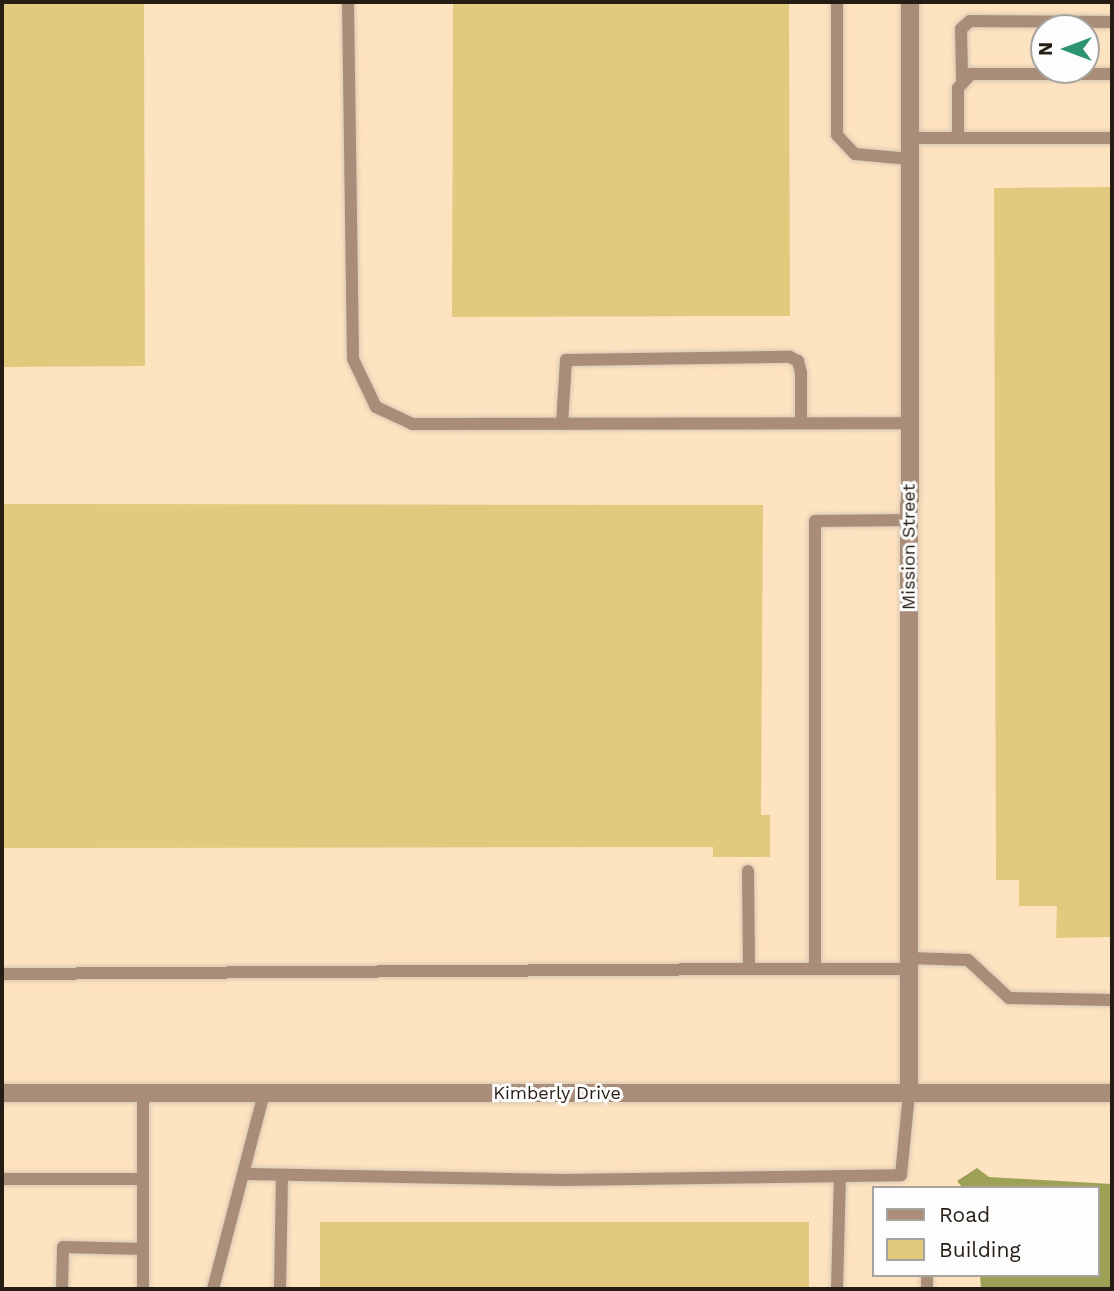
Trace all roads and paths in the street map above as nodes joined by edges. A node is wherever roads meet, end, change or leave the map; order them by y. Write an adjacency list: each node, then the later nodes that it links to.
1 (348, 2): 13 (lane)
2 (837, 2): 10 (lane)
3 (910, 2): 7 (street, Mission Street)
4 (1112, 22): 6 (lane)
5 (1112, 74): 6 (lane)
6 (962, 79): 8 (lane)
7 (910, 138): 8 (lane); 10 (street, Mission Street)
8 (958, 138): 9 (lane)
9 (1112, 138)
10 (910, 159): 12 (street, Mission Street)
11 (801, 423): 12 (lane); 13 (lane); 13 (lane)
12 (910, 423): 14 (street, Mission Street)
13 (562, 424)
14 (909, 520): 16 (street, Mission Street); 18 (lane)
15 (748, 871): 17 (lane)
16 (909, 963): 18 (lane); 20 (lane); 24 (street, Mission Street)
17 (748, 969): 18 (lane); 19 (lane)
18 (815, 969)
19 (2, 974)
20 (1112, 1000)
21 (2, 1093): 22 (street, Kimberly Drive)
22 (143, 1093): 23 (street, Kimberly Drive); 30 (lane)
23 (264, 1093): 24 (street, Kimberly Drive); 26 (lane)
24 (909, 1093): 25 (street, Kimberly Drive); 31 (lane)
25 (1112, 1093)
26 (247, 1174): 27 (lane); 35 (lane)
27 (282, 1175): 28 (lane); 36 (lane)
28 (840, 1176): 31 (lane); 37 (lane)
29 (2, 1179): 30 (lane)
30 (143, 1179): 32 (lane)
31 (903, 1181)
32 (143, 1249): 33 (lane); 34 (lane)
33 (62, 1289)
34 (143, 1289)
35 (214, 1289)
36 (280, 1289)
37 (837, 1289)

